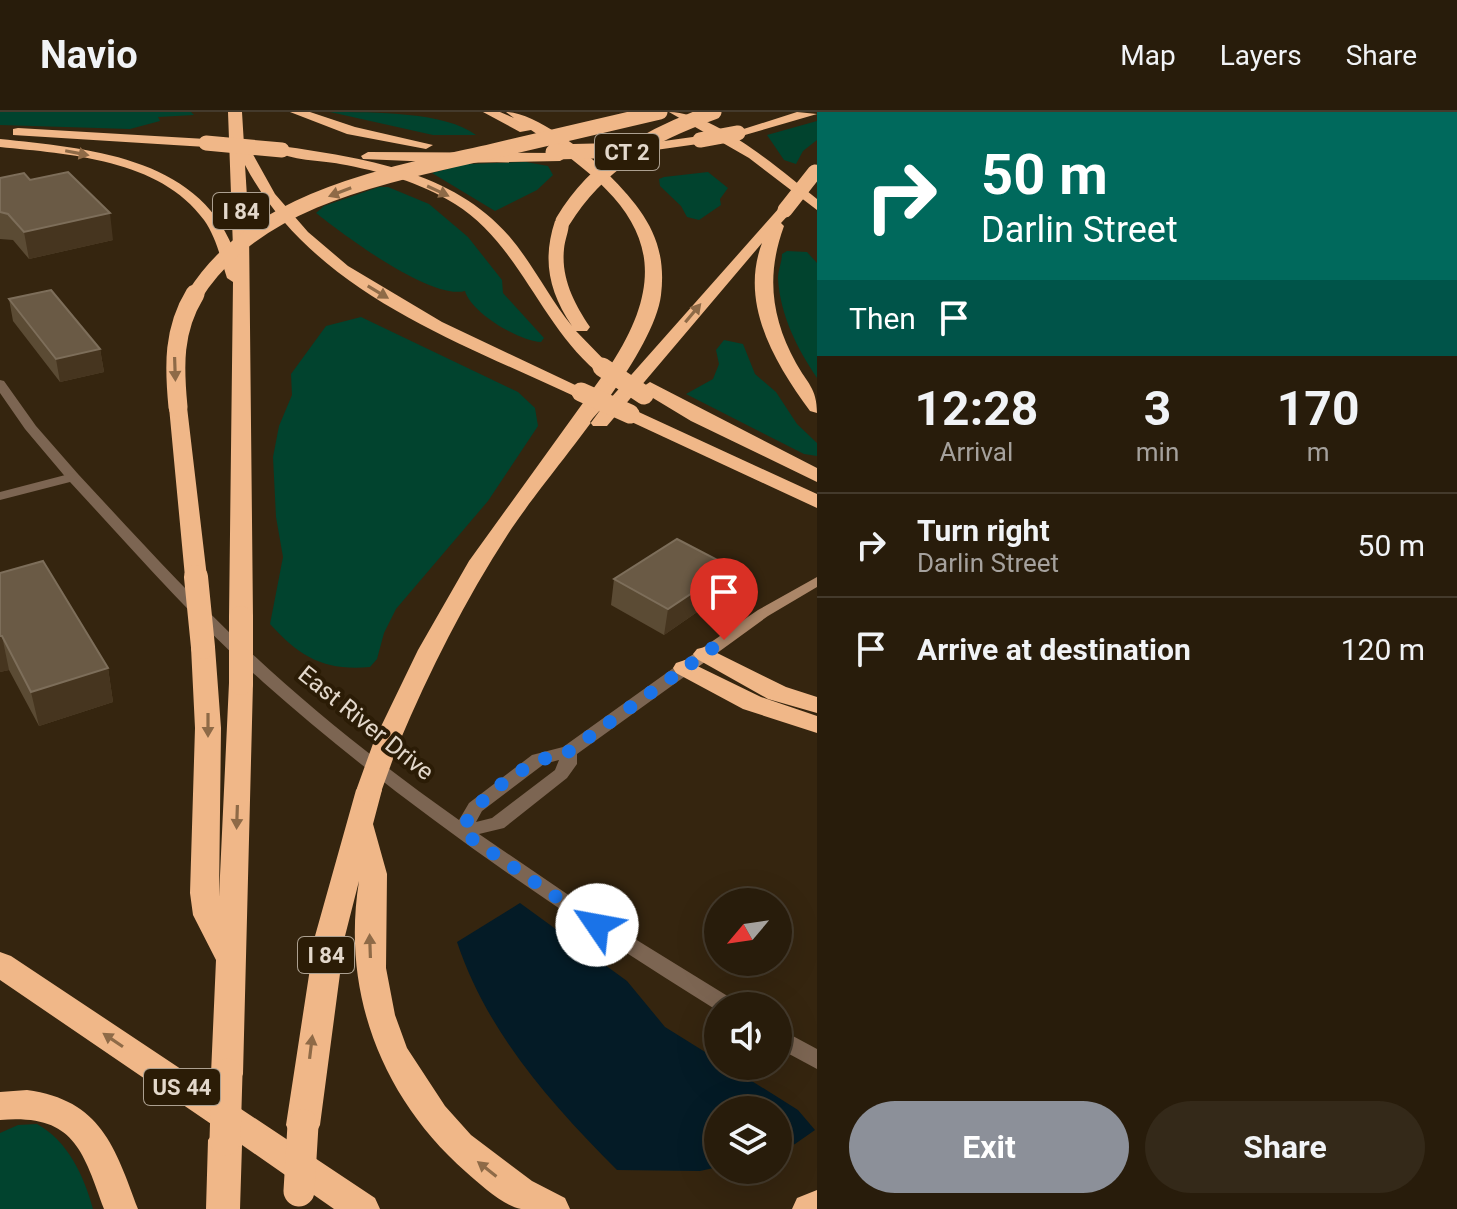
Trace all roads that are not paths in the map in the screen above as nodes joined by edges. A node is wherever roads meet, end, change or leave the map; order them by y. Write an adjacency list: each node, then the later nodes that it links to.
1 (235, 112): 11 (highway, I 84)
2 (297, 112): 14 (highway)
3 (490, 112): 18 (highway)
4 (513, 112): 18 (highway, I 84)
5 (649, 112): 16 (highway)
6 (660, 112): 38 (highway, one-way to 38, bridge)
7 (676, 112): 16 (highway)
8 (714, 112): 21 (highway, CT 2, bridge)
9 (812, 112): 14 (highway, bridge)
10 (0, 132): 13 (highway, bridge)
11 (238, 132): 20 (highway, I 84); 24 (highway, one-way to 24, bridge)
12 (0, 143): 20 (highway, one-way to 20)
13 (282, 150): 14 (highway); 21 (highway, one-way to 21)
14 (556, 155)
15 (816, 171): 19 (highway, bridge)
16 (787, 179): 17 (highway)
17 (817, 206)
18 (634, 207): 30 (highway, I 84)
19 (785, 210): 23 (highway); 30 (highway, one-way to 19)
20 (241, 291): 38 (highway, I 84, one-way to 38, bridge)
21 (606, 362): 25 (highway, bridge)
22 (0, 384): 26 (street, East River Drive)
23 (817, 407)
24 (713, 453): 28 (highway); 29 (highway)
25 (817, 476)
26 (73, 477): 27 (street); 37 (street, East River Drive)
27 (0, 496)
28 (817, 502)
29 (817, 514)
30 (492, 542): 36 (highway, I 84, bridge)
31 (817, 581): 32 (main road)
32 (695, 661): 33 (highway); 34 (highway); 35 (street)
33 (817, 705)
34 (817, 725)
35 (568, 752): 37 (street); 37 (street)
36 (359, 821): 44 (highway, I 84, one-way to 36, bridge); 49 (highway, one-way to 36)
37 (462, 832): 40 (street, East River Drive)
38 (231, 960): 47 (highway, I 84, bridge)
39 (0, 964): 48 (highway, US 44, one-way to 39)
40 (704, 992)
41 (792, 1045): 42 (street)
42 (817, 1060)
43 (0, 1106): 46 (highway)
44 (299, 1200)
45 (817, 1206): 50 (highway)
46 (121, 1209)
47 (223, 1209)
48 (363, 1209)
49 (553, 1209)
50 (809, 1209)

